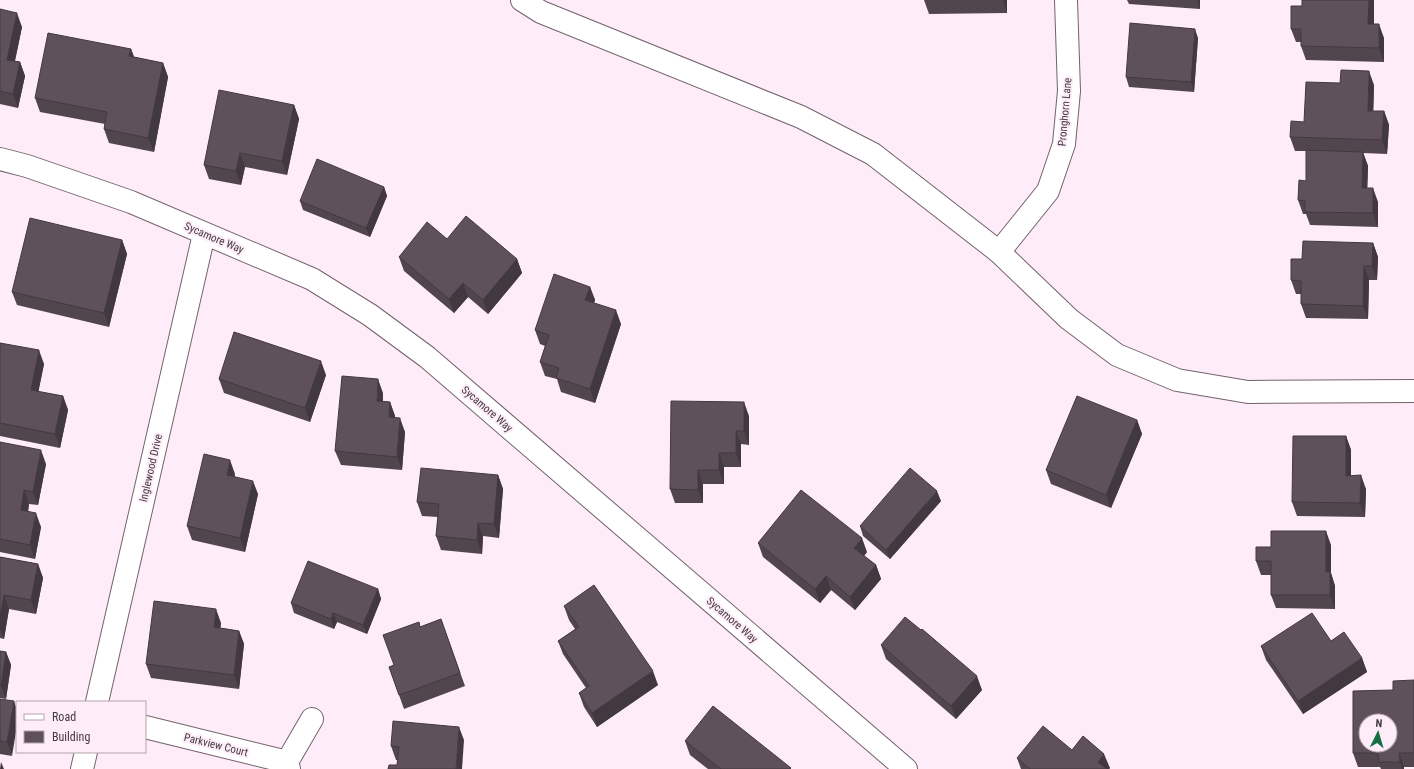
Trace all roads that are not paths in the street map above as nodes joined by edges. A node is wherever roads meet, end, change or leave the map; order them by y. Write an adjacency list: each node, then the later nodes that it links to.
1 (522, 0): 5 (street)
2 (1066, 0): 5 (street, Pronghorn Lane)
3 (0, 159): 4 (street, Sycamore Way)
4 (204, 234): 7 (street, Inglewood Drive); 13 (street, Sycamore Way)
5 (999, 252): 6 (street)
6 (1414, 391)
7 (97, 701)
8 (312, 719): 11 (street, Parkview Court)
9 (146, 728): 11 (street, Parkview Court)
10 (86, 753): 12 (street)
11 (288, 766)
12 (82, 769)
13 (906, 769)

